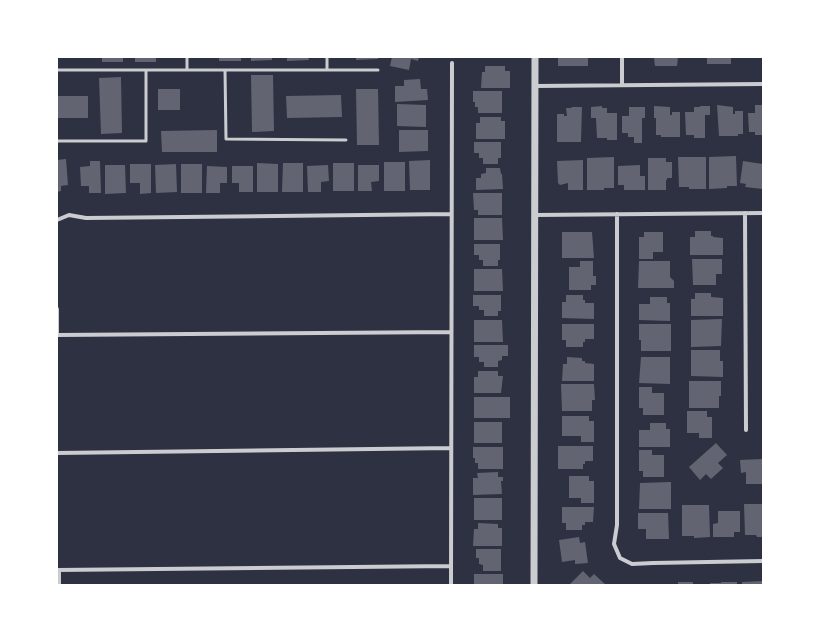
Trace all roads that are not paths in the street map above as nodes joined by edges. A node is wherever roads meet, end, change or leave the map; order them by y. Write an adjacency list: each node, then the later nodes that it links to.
1 (187, 57): 8 (lane)
2 (327, 57): 10 (lane)
3 (535, 57): 14 (street)
4 (622, 57): 12 (street)
5 (452, 63): 19 (street)
6 (57, 70): 7 (lane)
7 (146, 70): 8 (lane); 16 (lane)
8 (187, 70): 9 (lane)
9 (225, 70): 10 (lane); 15 (lane)
10 (327, 70): 11 (lane)
11 (378, 70)
12 (622, 84): 13 (street); 14 (street)
13 (763, 84)
14 (535, 86): 21 (street)
15 (346, 140)
16 (57, 141)
17 (745, 213): 18 (street); 20 (street); 26 (street)
18 (763, 213)
19 (451, 214): 22 (street); 24 (street)
20 (617, 214): 21 (street); 29 (street)
21 (535, 215): 34 (street)
22 (57, 220)
23 (57, 308): 25 (street)
24 (451, 332): 25 (street); 27 (street)
25 (57, 335)
26 (746, 430)
27 (451, 448): 28 (street); 30 (street)
28 (57, 453)
29 (763, 561)
30 (451, 566): 31 (street); 33 (street)
31 (58, 570): 32 (street)
32 (59, 585)
33 (451, 585)
34 (534, 585)

